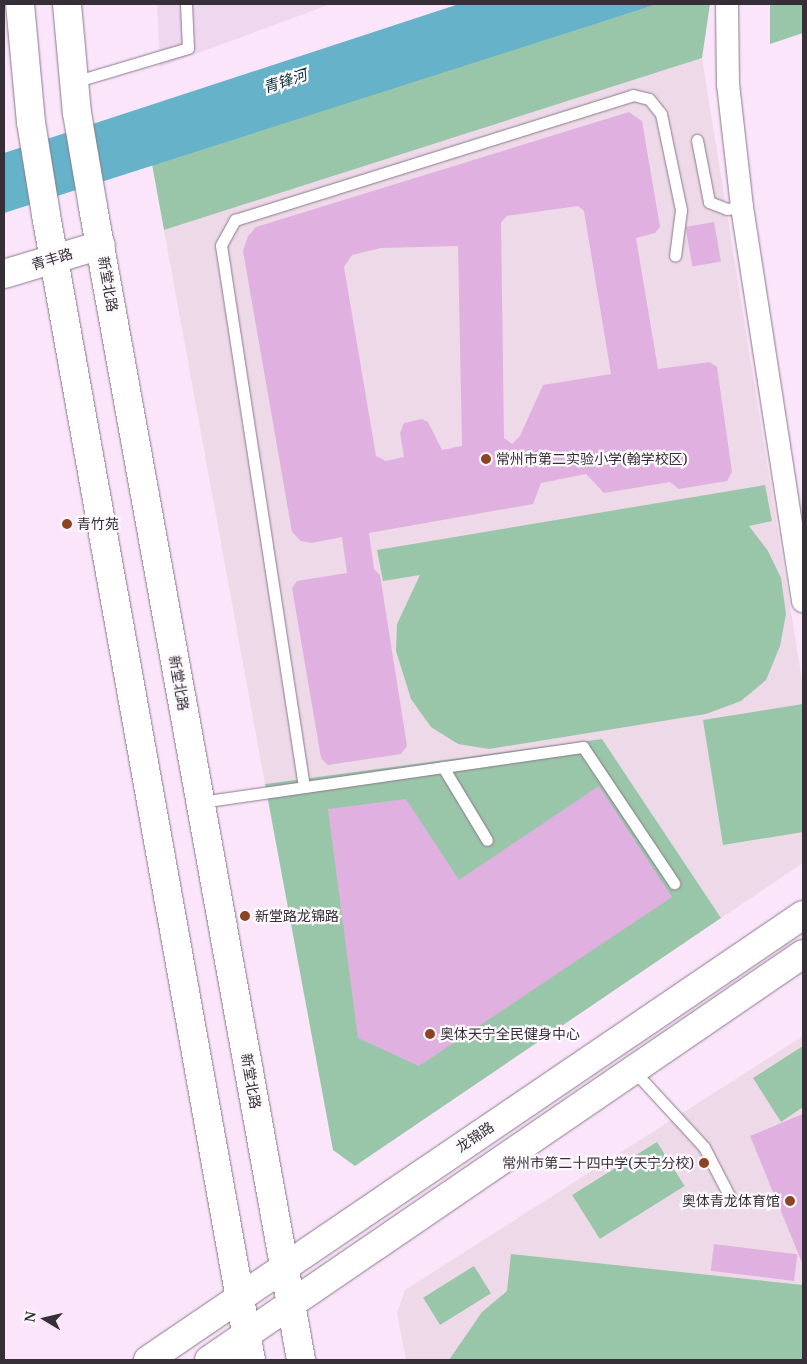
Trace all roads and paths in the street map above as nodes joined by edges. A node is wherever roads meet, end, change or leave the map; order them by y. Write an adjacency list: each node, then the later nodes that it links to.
1 (20, 4): 10 (main road)
2 (67, 4): 5 (main road, 新堂北路)
3 (186, 4): 5 (lane)
4 (727, 4): 7 (street)
5 (74, 82): 8 (main road, 新堂北路)
6 (697, 140): 7 (lane)
7 (742, 207): 12 (street)
8 (101, 245): 10 (main road, 青丰路); 15 (main road, 新堂北路)
9 (675, 256): 14 (lane)
10 (54, 258): 11 (main road, 青丰路); 23 (main road)
11 (4, 274)
12 (803, 601)
13 (443, 767): 14 (lane); 16 (lane); 17 (lane)
14 (304, 787): 15 (lane)
15 (201, 802): 22 (main road, 新堂北路)
16 (487, 840)
17 (674, 882)
18 (803, 915): 22 (main road, 龙锦路)
19 (803, 954): 20 (main road)
20 (632, 1069): 21 (lane); 24 (main road)
21 (732, 1201)
22 (284, 1267): 23 (main road, 龙锦路); 24 (main road, 新堂北路)
23 (239, 1298): 25 (main road); 26 (main road, 龙锦路)
24 (291, 1304): 25 (main road); 28 (main road, 新堂北路)
25 (248, 1347): 27 (main road)
26 (148, 1360)
27 (209, 1360)
28 (301, 1360)

